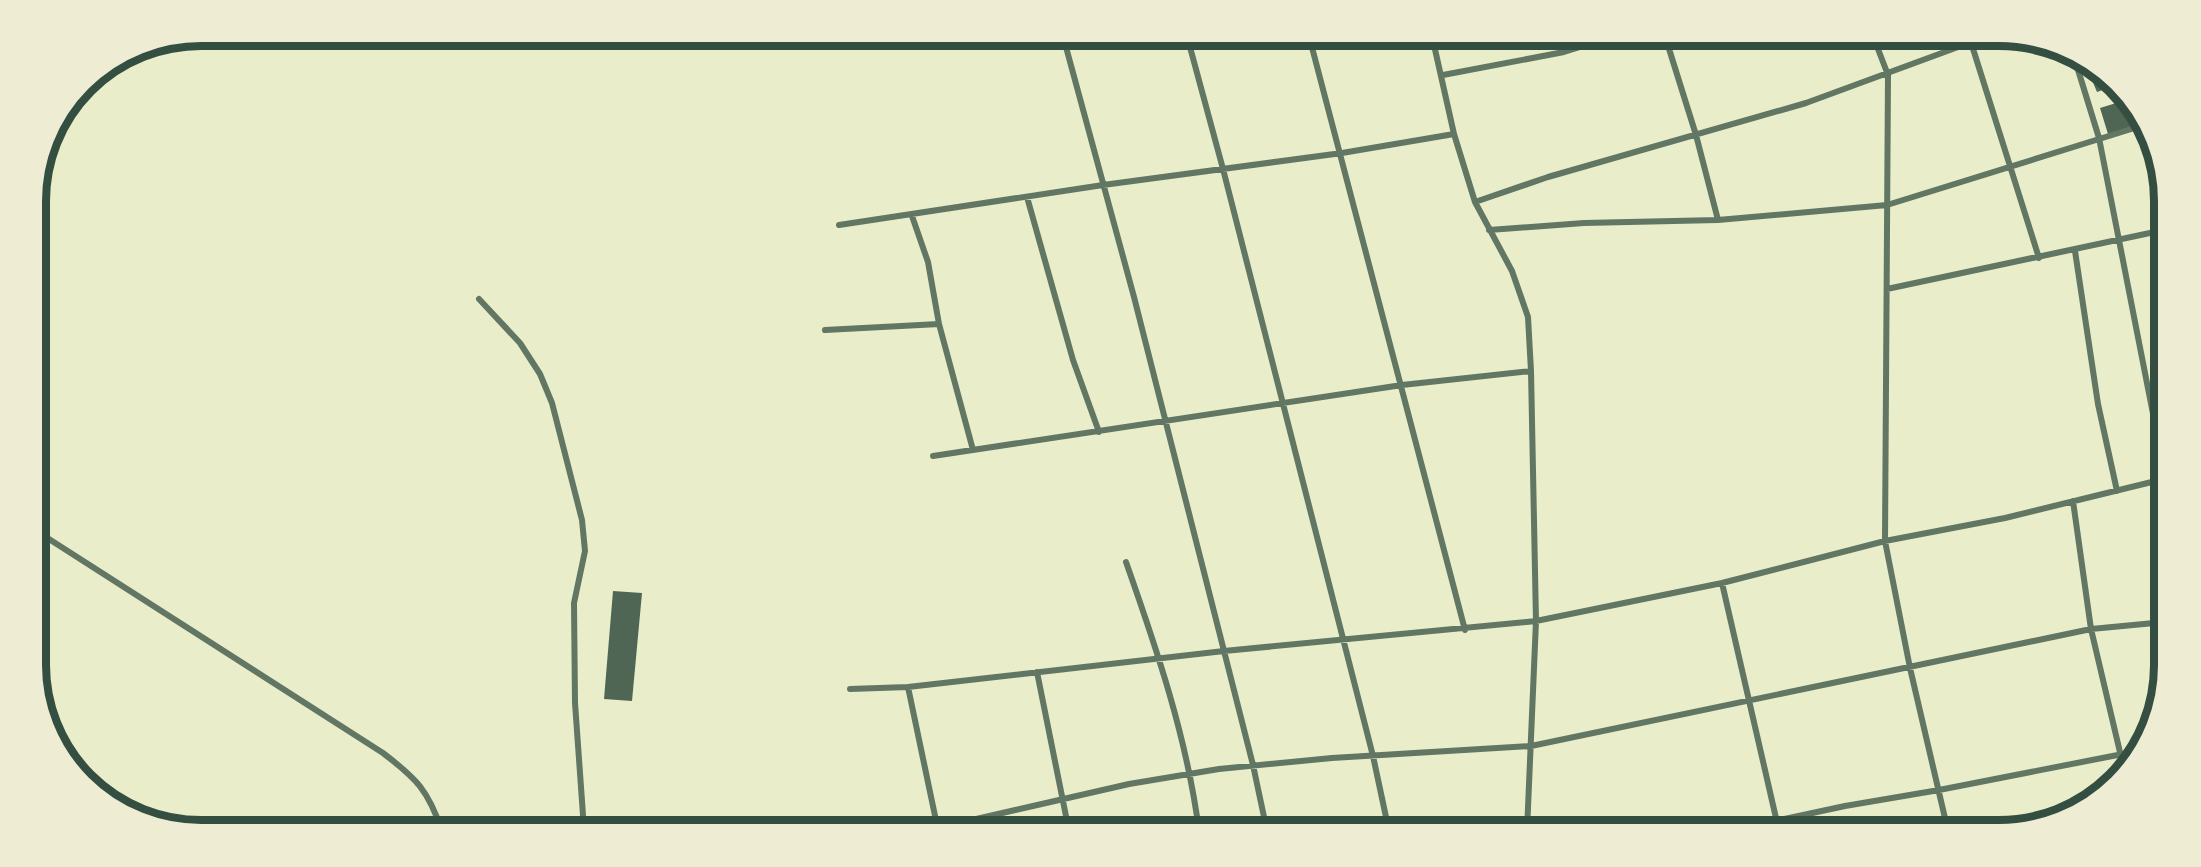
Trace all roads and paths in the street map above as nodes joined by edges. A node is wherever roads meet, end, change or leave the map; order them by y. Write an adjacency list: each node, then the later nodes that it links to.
1 (1066, 46): 20 (street)
2 (1190, 46): 19 (street)
3 (1313, 46): 17 (street)
4 (1435, 46): 11 (street)
5 (1583, 46): 11 (street)
6 (1668, 46): 15 (street)
7 (1877, 46): 12 (street)
8 (1954, 46): 12 (street)
9 (1972, 46): 18 (street)
10 (2079, 69): 16 (street)
11 (1443, 75): 14 (street)
12 (1888, 75): 15 (street); 23 (street)
13 (2136, 128): 16 (street)
14 (1454, 134): 17 (street); 22 (street)
15 (1696, 135): 22 (street); 25 (street)
16 (2099, 138): 18 (street); 29 (street)
17 (1342, 153): 19 (street); 37 (street)
18 (2010, 165): 23 (street); 31 (street)
19 (1223, 169): 20 (street); 38 (street)
20 (1103, 185): 21 (street); 40 (street)
21 (1027, 197): 24 (street); 41 (street)
22 (1476, 202): 27 (street)
23 (1887, 205): 25 (street); 32 (street)
24 (912, 216): 26 (street); 34 (street)
25 (1718, 220): 27 (street)
26 (838, 225)
27 (1489, 230): 36 (street)
28 (2154, 232): 29 (street)
29 (2121, 240): 30 (street); 39 (street)
30 (2075, 251): 31 (street); 45 (street)
31 (2039, 258): 32 (street)
32 (1887, 289): 48 (street)
33 (479, 299): 73 (street)
34 (939, 324): 35 (street); 42 (street)
35 (825, 330)
36 (1531, 371): 37 (street); 51 (street)
37 (1402, 385): 38 (street); 54 (street)
38 (1282, 404): 40 (street); 55 (street)
39 (2154, 417)
40 (1166, 423): 41 (street); 56 (street)
41 (1099, 432): 42 (street)
42 (973, 450): 43 (street)
43 (933, 456)
44 (2154, 481): 45 (street)
45 (2117, 490): 46 (street)
46 (2073, 501): 48 (street); 53 (street)
47 (46, 537): 72 (street)
48 (1885, 541): 50 (street); 58 (street)
49 (1126, 562): 57 (street)
50 (1722, 583): 51 (street); 62 (street)
51 (1536, 621): 54 (street); 63 (street)
52 (2154, 623): 53 (street)
53 (2091, 629): 58 (street); 65 (street)
54 (1465, 630): 55 (street)
55 (1344, 641): 56 (street); 66 (street)
56 (1224, 651): 57 (street); 68 (street)
57 (1161, 659): 59 (street); 69 (street)
58 (1910, 668): 62 (street); 70 (street)
59 (1037, 672): 60 (street); 71 (street)
60 (908, 687): 61 (street); 74 (street)
61 (850, 689)
62 (1750, 701): 63 (street); 81 (street)
63 (1531, 746): 66 (street); 80 (street)
64 (2127, 753): 65 (street)
65 (2121, 754): 67 (street); 70 (street)
66 (1373, 756): 68 (street); 79 (street)
67 (2122, 761)
68 (1253, 765): 69 (street); 78 (street)
69 (1192, 774): 71 (street); 77 (street)
70 (1939, 790): 82 (street); 83 (street)
71 (1063, 800): 75 (street); 76 (street)
72 (438, 820)
73 (582, 820)
74 (935, 820)
75 (976, 820)
76 (1067, 820)
77 (1198, 820)
78 (1265, 820)
79 (1387, 820)
80 (1528, 820)
81 (1778, 820)
82 (1786, 820)
83 (1946, 820)

